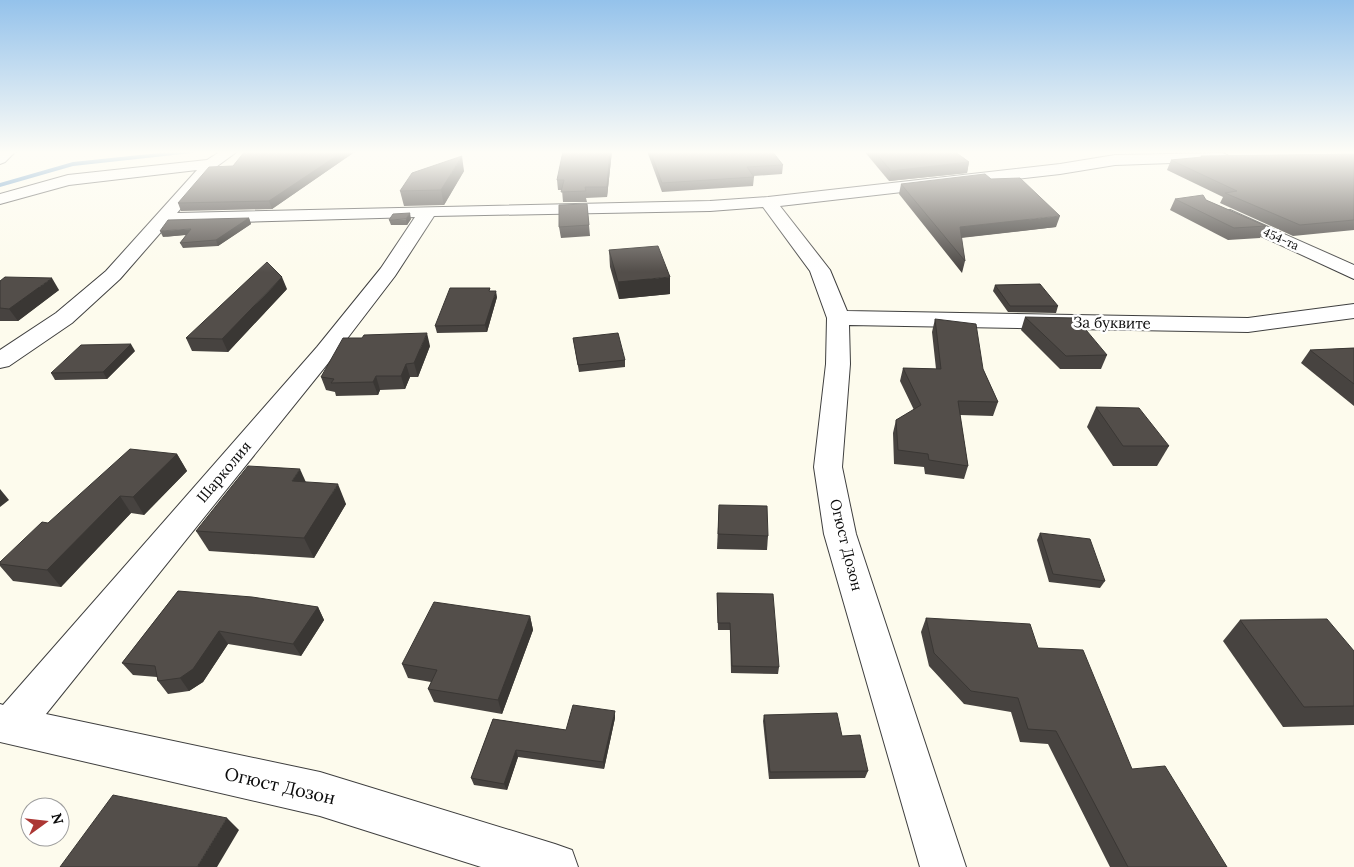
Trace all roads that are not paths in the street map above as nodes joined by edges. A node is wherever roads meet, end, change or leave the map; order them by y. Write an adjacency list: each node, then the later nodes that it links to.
1 (27, 191): 4 (street)
2 (188, 191): 8 (street)
3 (861, 191): 5 (street)
4 (0, 199)
5 (768, 202): 7 (street); 11 (street, Огюст Дозон)
6 (1216, 209): 9 (street, 454-та)
7 (428, 211): 8 (street); 13 (street, Шарколия)
8 (164, 219): 12 (street)
9 (1354, 273)
10 (1354, 312): 11 (street, За буквите)
11 (838, 318): 15 (street, Огюст Дозон)
12 (0, 361)
13 (6, 725): 14 (street, Огюст Дозон)
14 (555, 867)
15 (943, 867)

